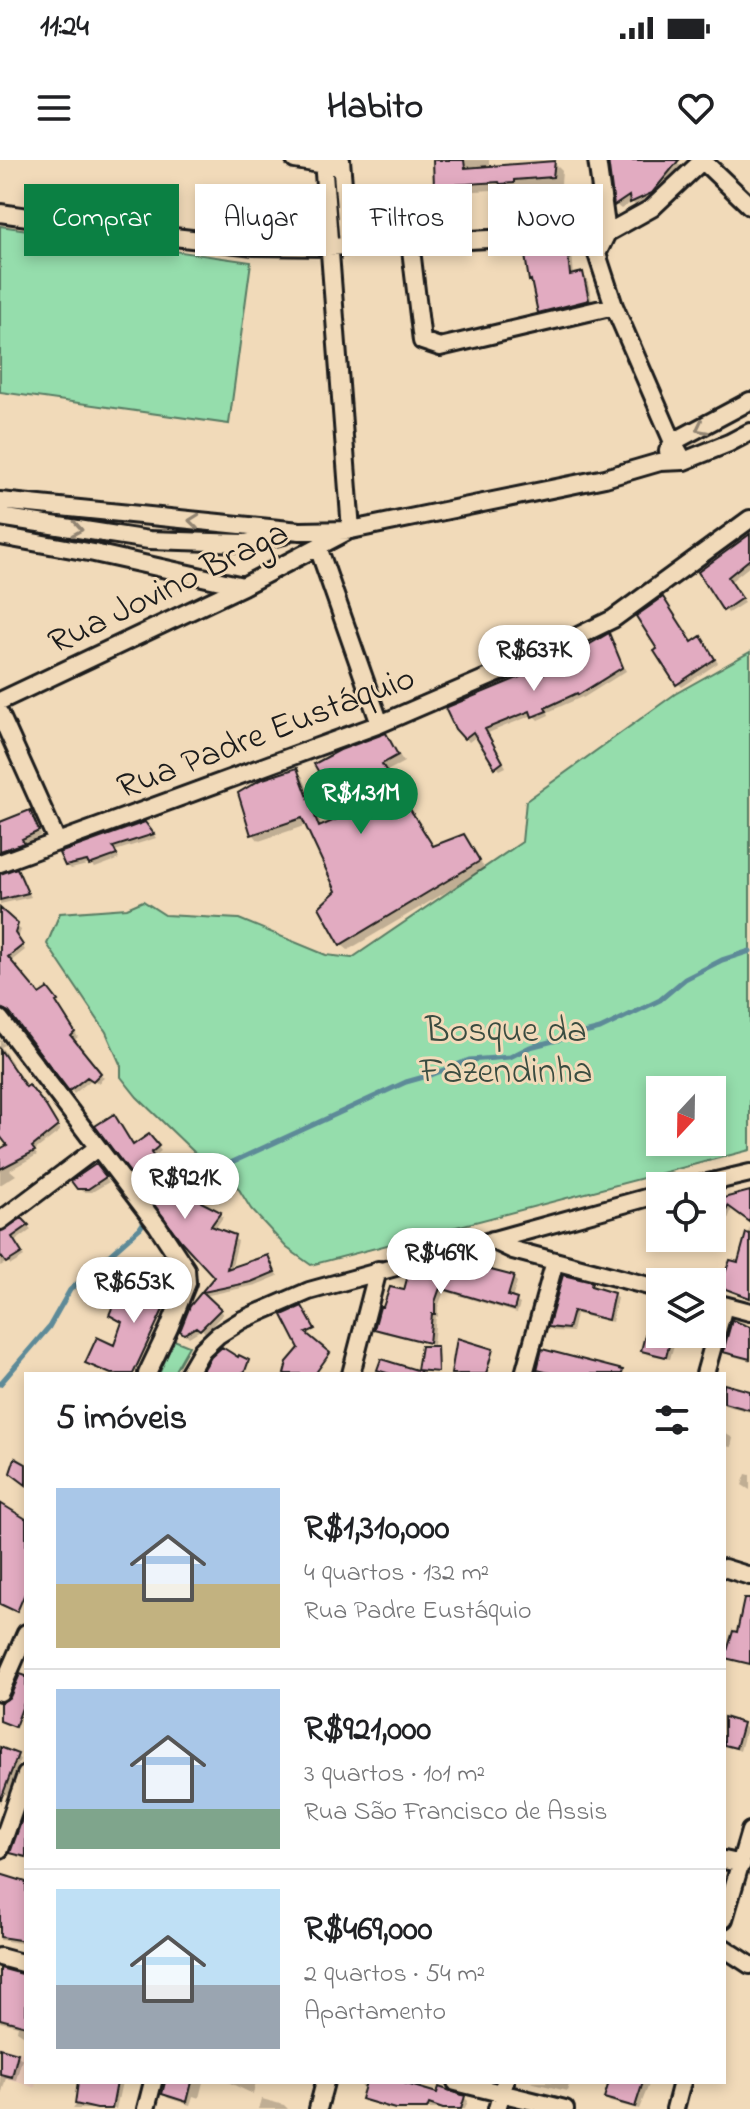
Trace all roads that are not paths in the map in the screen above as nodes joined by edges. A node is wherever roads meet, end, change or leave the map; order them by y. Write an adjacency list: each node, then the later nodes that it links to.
1 (295, 160): 5 (street)
2 (597, 160): 9 (street)
3 (702, 160): 7 (street); 9 (street)
4 (342, 162): 5 (street); 6 (street)
5 (323, 163): 12 (street)
6 (344, 184)
7 (750, 206)
8 (0, 213): 12 (street)
9 (607, 233): 10 (street); 14 (street)
10 (472, 238)
11 (342, 246): 12 (street)
12 (329, 247): 23 (street)
13 (412, 256): 14 (street)
14 (614, 306): 17 (street)
15 (750, 401): 17 (street, one-way to 17)
16 (750, 432): 18 (street)
17 (673, 442): 18 (street); 19 (street)
18 (684, 461): 19 (street)
19 (660, 462): 23 (street)
20 (0, 501): 24 (street, one-way to 20)
21 (0, 517): 26 (street, one-way to 26)
22 (750, 519): 32 (street, Rua Padre Eustáquio)
23 (351, 530): 24 (street); 27 (street, Rua Jovino Braga)
24 (300, 531): 26 (street)
25 (0, 536): 28 (street)
26 (149, 540): 28 (street)
27 (318, 547): 29 (street, Rua Jovino Braga); 32 (street)
28 (94, 553): 29 (street)
29 (243, 586): 30 (street, Rua Jovino Braga)
30 (0, 701)
31 (0, 714): 33 (street)
32 (380, 724): 33 (street, Rua Padre Eustáquio)
33 (57, 841): 34 (street, Rua Padre Eustáquio)
34 (0, 863)
35 (0, 1019): 36 (street)
36 (97, 1148): 40 (street); 48 (street)
37 (750, 1173): 38 (street)
38 (726, 1179)
39 (646, 1198): 41 (street)
40 (0, 1221)
41 (492, 1240): 42 (street); 43 (street)
42 (555, 1261): 44 (street); 51 (street)
43 (378, 1270): 49 (street); 50 (street)
44 (646, 1285)
45 (726, 1306): 46 (street)
46 (750, 1312)
47 (710, 1348): 52 (street)
48 (148, 1372)
49 (189, 1372)
50 (352, 1372)
51 (525, 1372)
52 (705, 1372)
53 (726, 1569): 54 (street)
54 (750, 1576)
55 (24, 1637): 56 (street)
56 (0, 1690)
57 (24, 1781): 59 (street)
58 (750, 1831): 61 (street)
59 (0, 1849)
60 (726, 1860): 61 (street)
61 (742, 1864): 62 (street)
62 (726, 1913)
63 (726, 1949): 66 (street)
64 (0, 1957): 65 (street)
65 (24, 1963)
66 (750, 1965)
67 (152, 2084): 72 (street)
68 (324, 2084): 73 (street)
69 (463, 2084): 71 (street)
70 (681, 2084): 75 (street)
71 (501, 2095): 74 (street)
72 (146, 2109)
73 (318, 2109)
74 (565, 2109)
75 (675, 2109)

